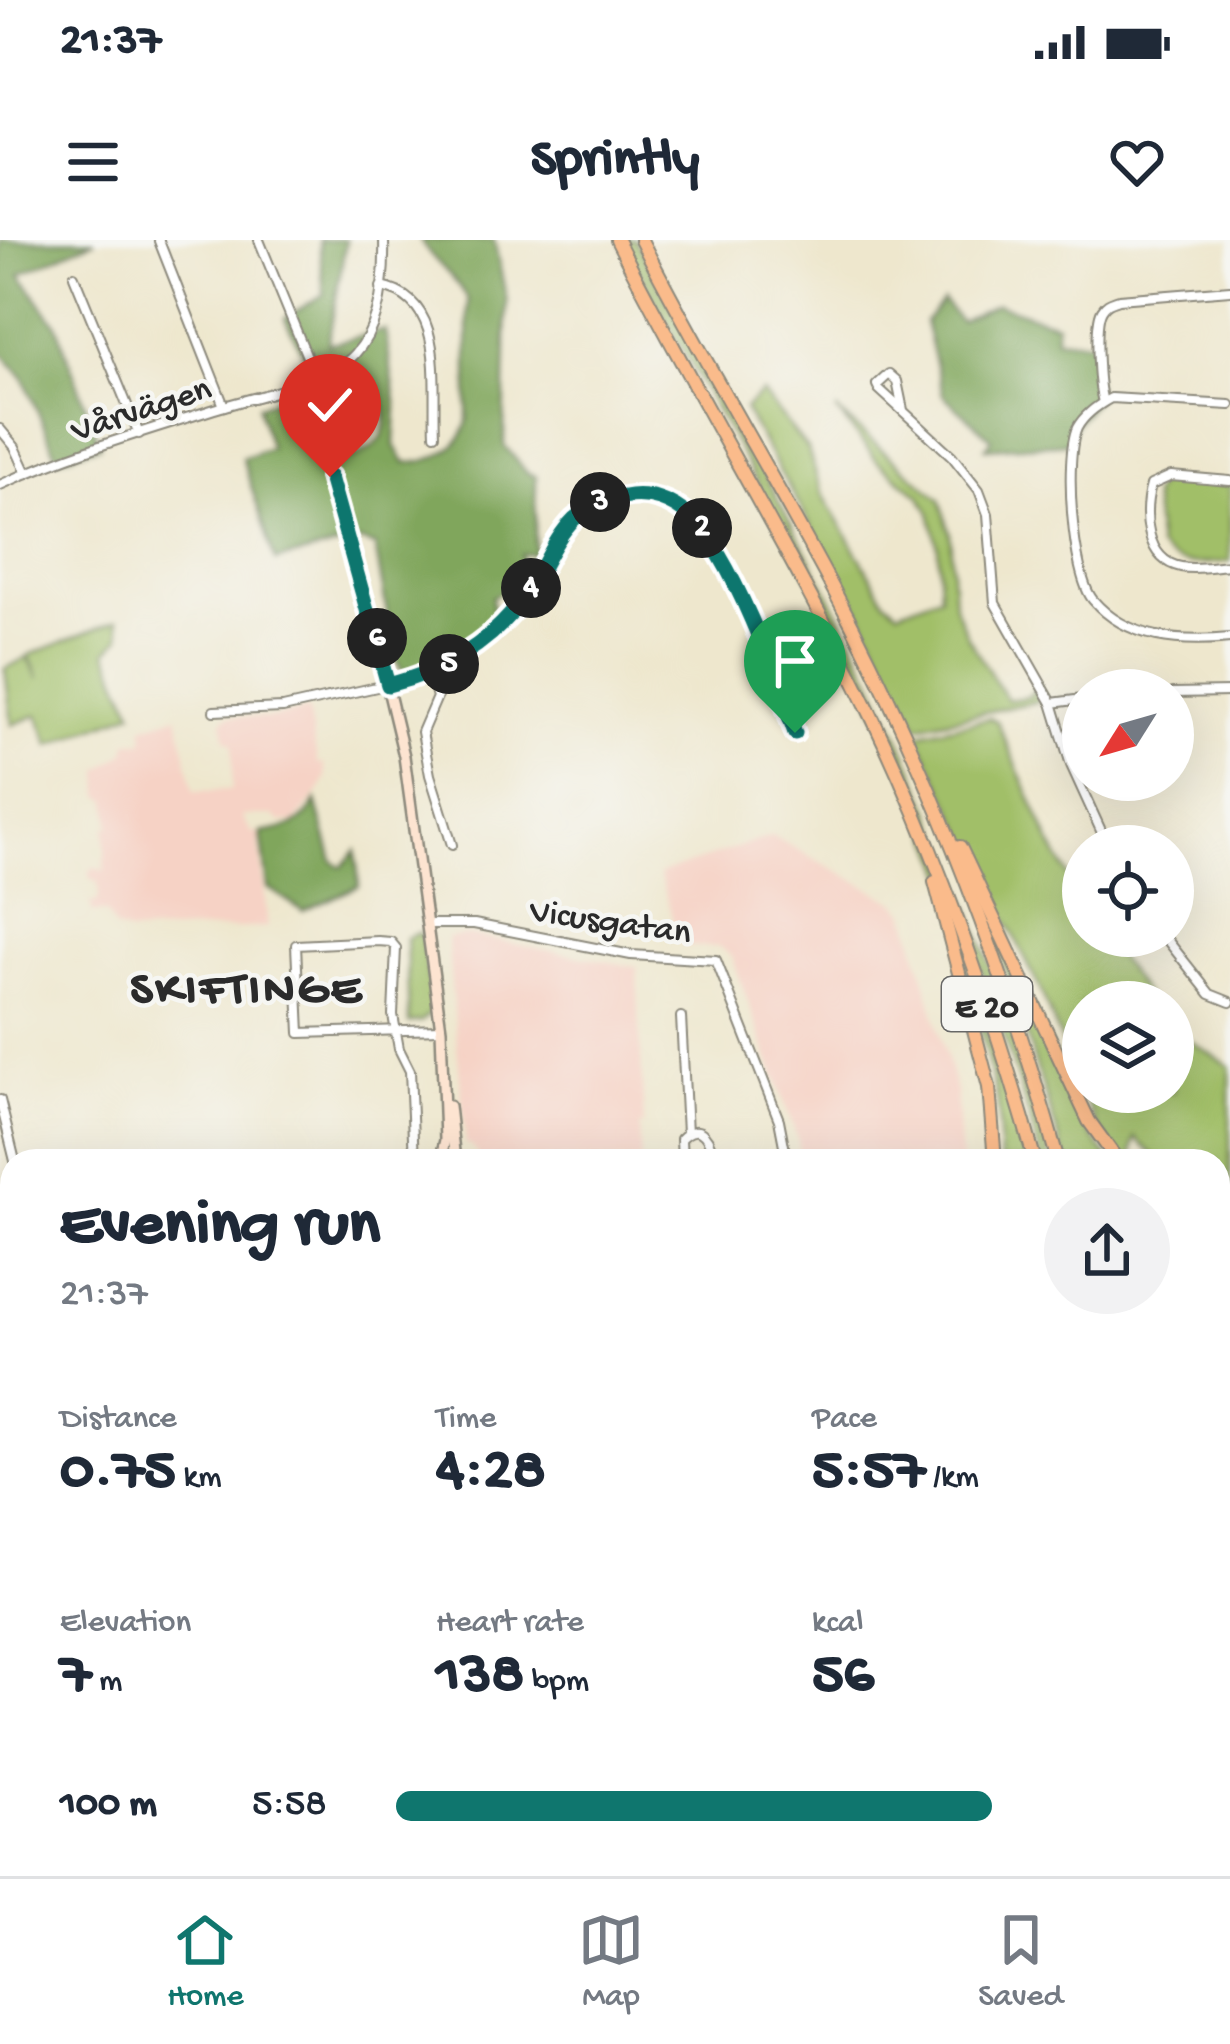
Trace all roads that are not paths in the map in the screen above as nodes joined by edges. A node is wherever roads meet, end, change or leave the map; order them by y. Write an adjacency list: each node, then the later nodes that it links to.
1 (259, 240): 9 (street)
2 (384, 240): 7 (street, Vårvägen)
3 (616, 240): 34 (highway, E 20)
4 (640, 240): 31 (highway, E 20)
5 (159, 241): 13 (street)
6 (74, 276): 16 (street)
7 (381, 286): 9 (street, Vårvägen); 17 (street)
8 (1230, 290): 11 (street)
9 (315, 376): 10 (street, Vårvägen)
10 (299, 383): 13 (street, Vårvägen); 24 (street)
11 (1103, 402): 12 (street); 22 (street)
12 (1230, 405)
13 (224, 406): 16 (street, Vårvägen)
14 (903, 410): 14 (street); 28 (street)
15 (0, 430): 18 (street)
16 (139, 434): 18 (street, Vårvägen)
17 (434, 434)
18 (27, 473): 20 (street, Vårvägen)
19 (1230, 481): 21 (street)
20 (0, 485)
21 (1230, 565)
22 (1230, 638)
23 (430, 674): 24 (street); 30 (street); 33 (street)
24 (388, 685): 29 (street); 35 (street)
25 (1230, 692): 26 (street)
26 (1194, 693)
27 (1062, 702): 28 (street)
28 (1052, 703): 32 (street)
29 (214, 711)
30 (795, 733)
31 (936, 805): 51 (highway, E 20); 52 (highway, E 20)
32 (1098, 825)
33 (452, 845)
34 (932, 849): 49 (highway, E 20); 50 (highway, E 20)
35 (428, 925): 40 (street); 48 (street, Vicusgatan)
36 (1181, 957): 37 (street)
37 (1228, 998)
38 (681, 1017): 42 (street)
39 (394, 1029): 39 (street); 40 (street); 44 (street)
40 (441, 1029): 45 (street)
41 (0, 1100): 43 (street)
42 (688, 1132): 46 (street); 47 (street)
43 (12, 1149)
44 (413, 1149)
45 (446, 1149)
46 (681, 1149)
47 (710, 1149)
48 (785, 1149)
49 (994, 1149)
50 (1031, 1149)
51 (1054, 1149)
52 (1109, 1149)

